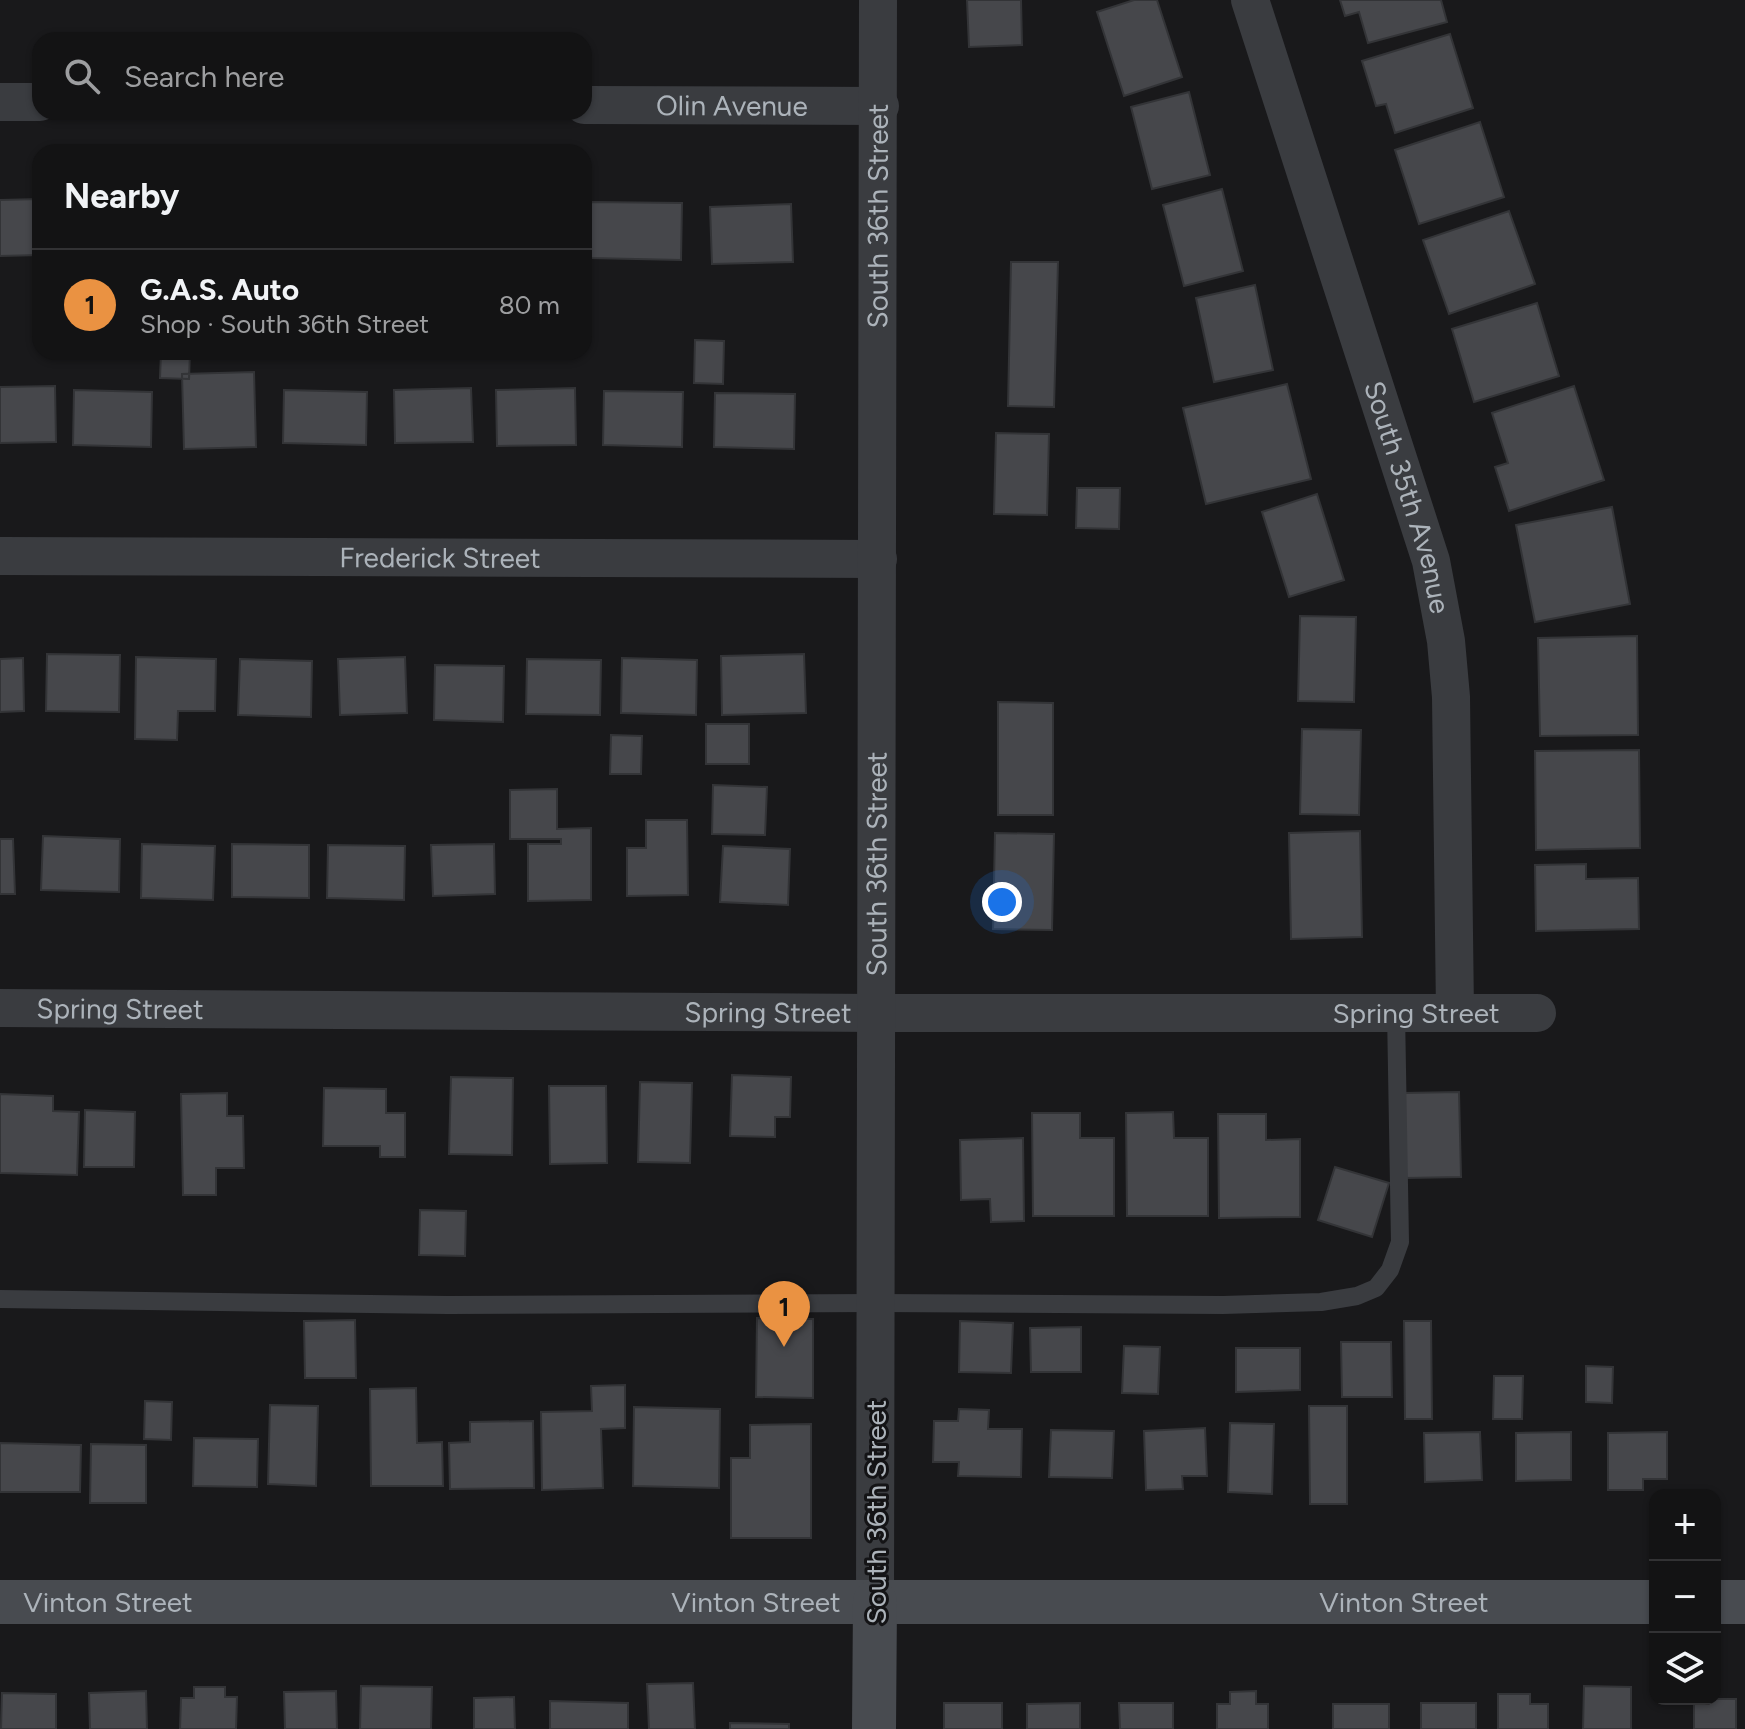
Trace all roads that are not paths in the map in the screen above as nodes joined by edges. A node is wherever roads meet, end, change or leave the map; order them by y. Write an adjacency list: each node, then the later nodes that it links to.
1 (878, 0): 6 (street, South 36th Street)
2 (1250, 0): 11 (street, South 35th Avenue)
3 (0, 102): 4 (street)
4 (32, 102)
5 (592, 105): 6 (street, Olin Avenue)
6 (880, 106): 8 (street, South 36th Street)
7 (0, 556): 8 (street, Frederick Street)
8 (878, 559): 12 (street, South 36th Street)
9 (0, 1008): 12 (street, Spring Street)
10 (1396, 1012): 11 (street, Spring Street); 12 (street, Spring Street); 15 (lane)
11 (1455, 1012): 13 (street, Spring Street)
12 (878, 1013): 15 (street, South 36th Street)
13 (1537, 1013)
14 (0, 1299): 15 (lane)
15 (877, 1303): 17 (street, South 36th Street)
16 (0, 1602): 17 (street, Vinton Street)
17 (875, 1602): 18 (street, Vinton Street); 21 (street, South 36th Street)
18 (1649, 1602)
19 (1721, 1602): 20 (street)
20 (1745, 1602)
21 (874, 1729)

